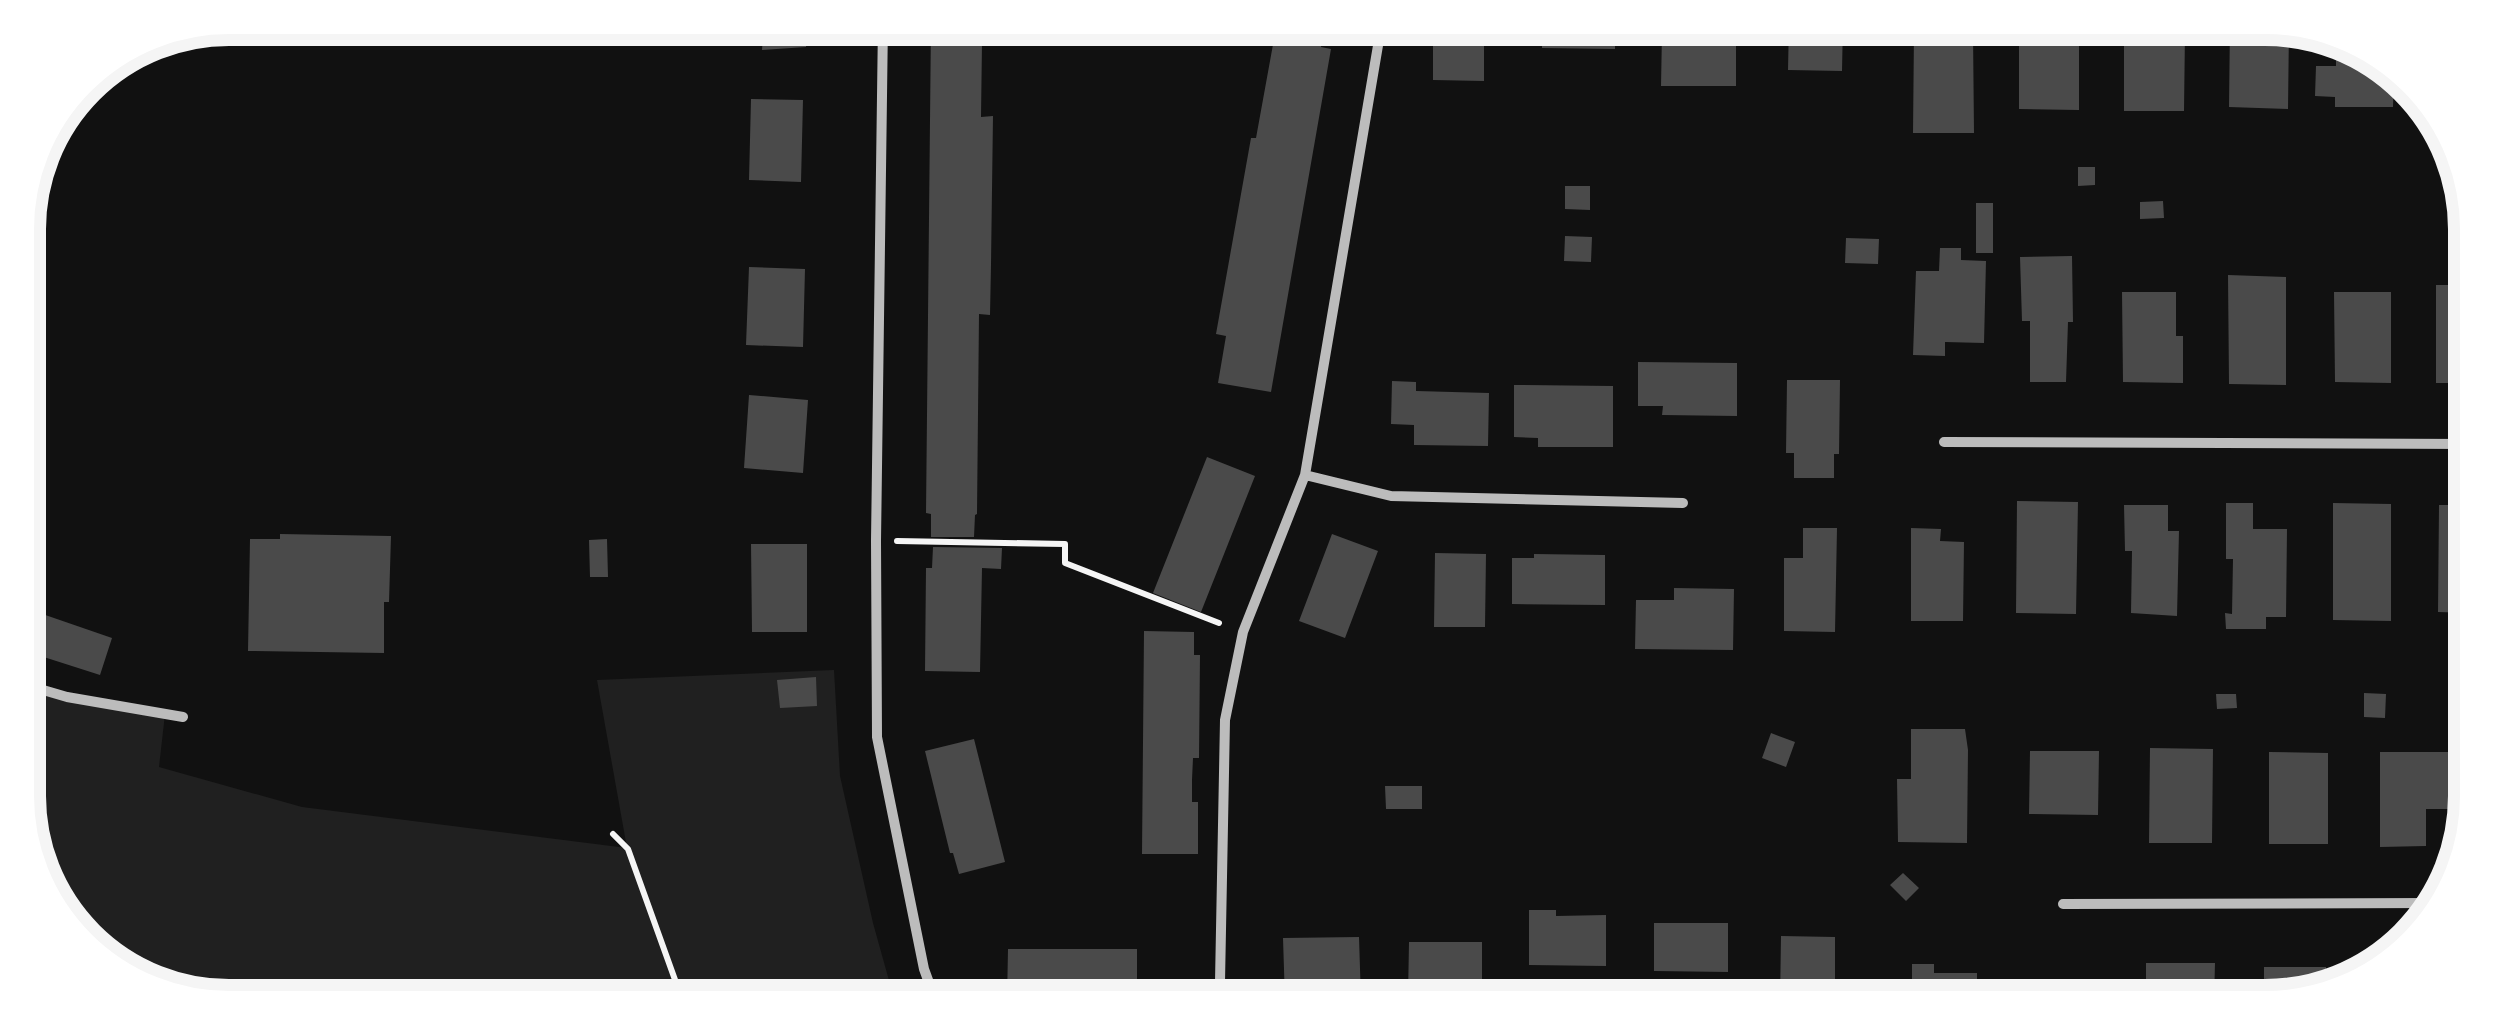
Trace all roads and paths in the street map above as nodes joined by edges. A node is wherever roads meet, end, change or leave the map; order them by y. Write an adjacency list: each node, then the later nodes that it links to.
1 (883, 40): 7 (street)
2 (1379, 40): 5 (street)
3 (1944, 442): 4 (street)
4 (2454, 444)
5 (1305, 475): 6 (street); 8 (street)
6 (1683, 502)
7 (876, 540): 8 (path); 15 (street)
8 (1244, 632): 16 (street)
9 (40, 689): 10 (street)
10 (184, 718)
11 (614, 834): 14 (path)
12 (2420, 903): 13 (street)
13 (2063, 904)
14 (677, 985)
15 (930, 985)
16 (1219, 985)

